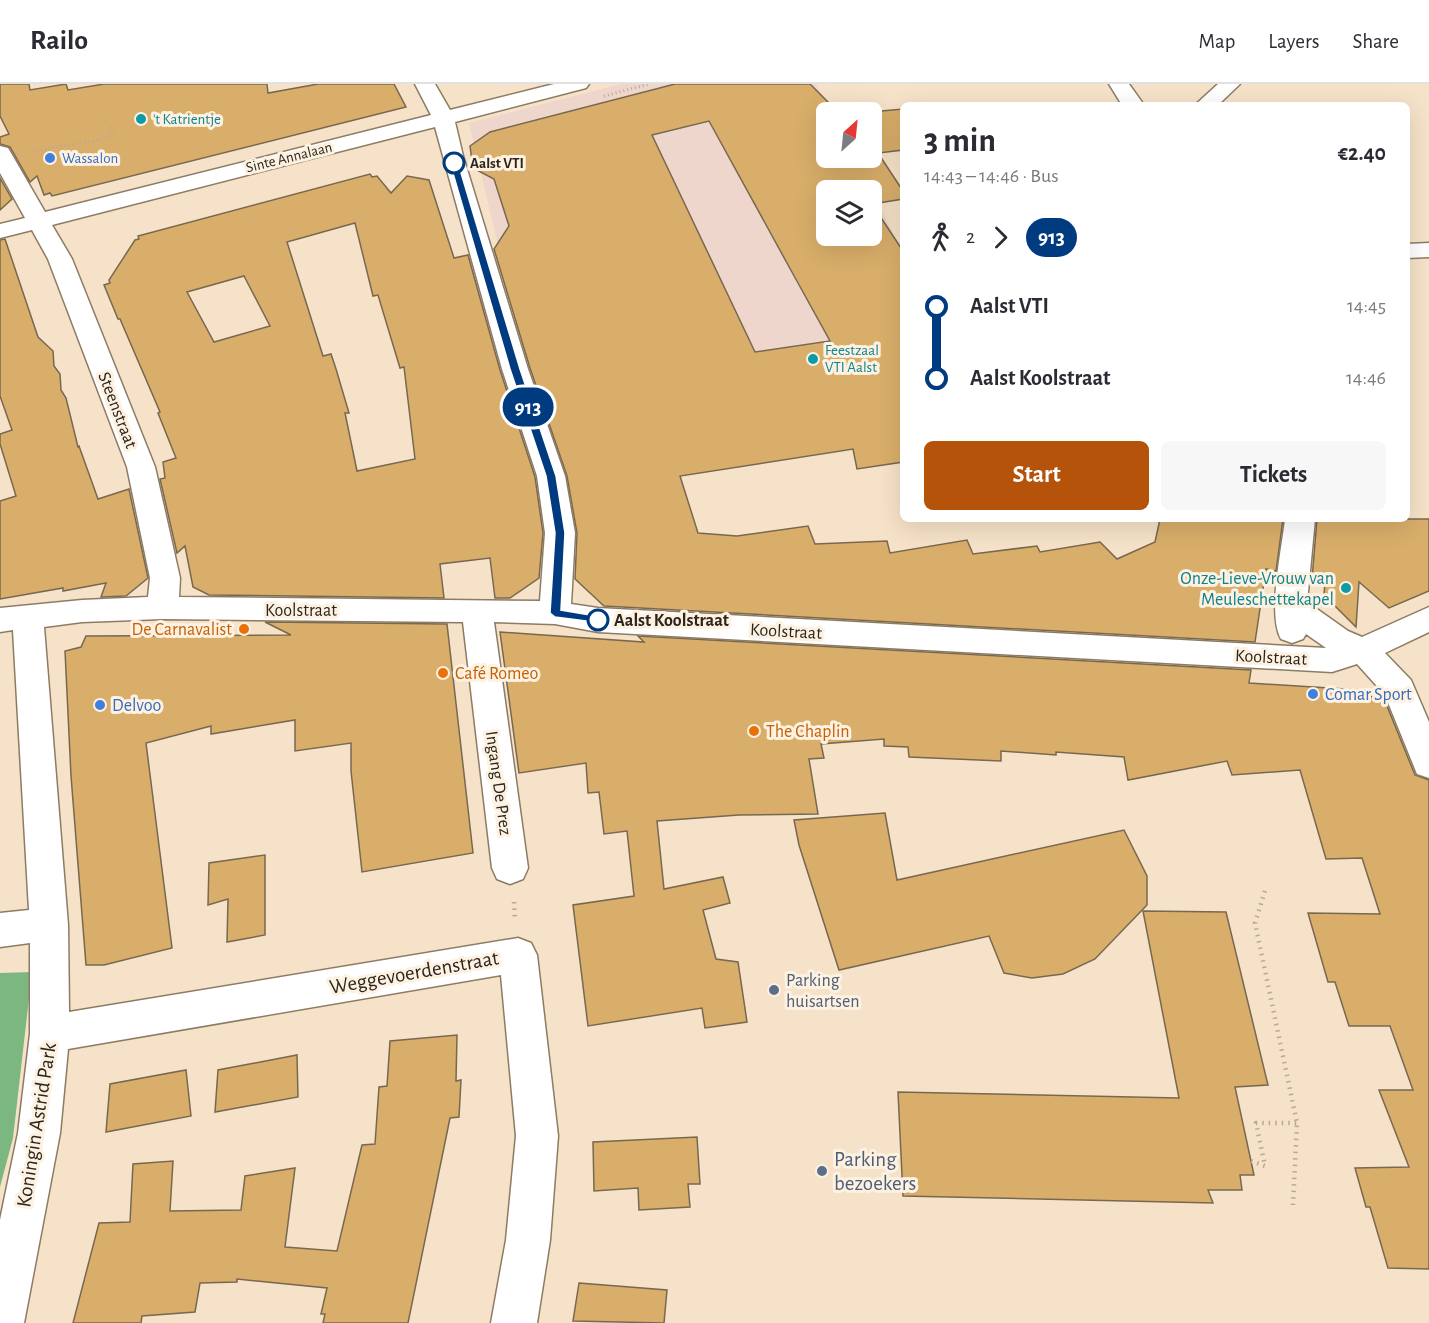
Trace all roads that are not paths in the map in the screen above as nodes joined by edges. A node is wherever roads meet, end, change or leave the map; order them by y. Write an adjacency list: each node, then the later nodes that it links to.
1 (425, 84): 7 (street)
2 (579, 84): 7 (street, Sinte Annalaan)
3 (1119, 84): 5 (street)
4 (1230, 84): 6 (street)
5 (1131, 102)
6 (1209, 102)
7 (443, 117): 9 (street, Sinte Annalaan); 17 (street)
8 (1, 156): 9 (street, Steenstraat)
9 (37, 221): 10 (street, Sinte Annalaan); 14 (street, Steenstraat)
10 (0, 231)
11 (1429, 250): 12 (street)
12 (1410, 251)
13 (1300, 522): 15 (street)
14 (162, 608): 16 (street, Koolstraat); 18 (street, Koolstraat)
15 (1292, 608): 20 (street); 21 (street)
16 (480, 611): 17 (street, Koolstraat); 24 (street, Ingang De Prez)
17 (555, 613): 21 (street, Koolstraat)
18 (14, 618): 23 (street, Koolstraat)
19 (1429, 619): 20 (street, Koolstraat)
20 (1363, 650): 21 (street, Koolstraat); 22 (street)
21 (1293, 658)
22 (1429, 764)
23 (39, 799): 25 (street, Koningin Astrid Park)
24 (510, 868)
25 (49, 925): 26 (street); 27 (street, Koningin Astrid Park)
26 (0, 930)
27 (50, 1034): 28 (street, Koningin Astrid Park); 29 (street, Weggevoerdenstraat)
28 (1, 1323)
29 (514, 1323)

